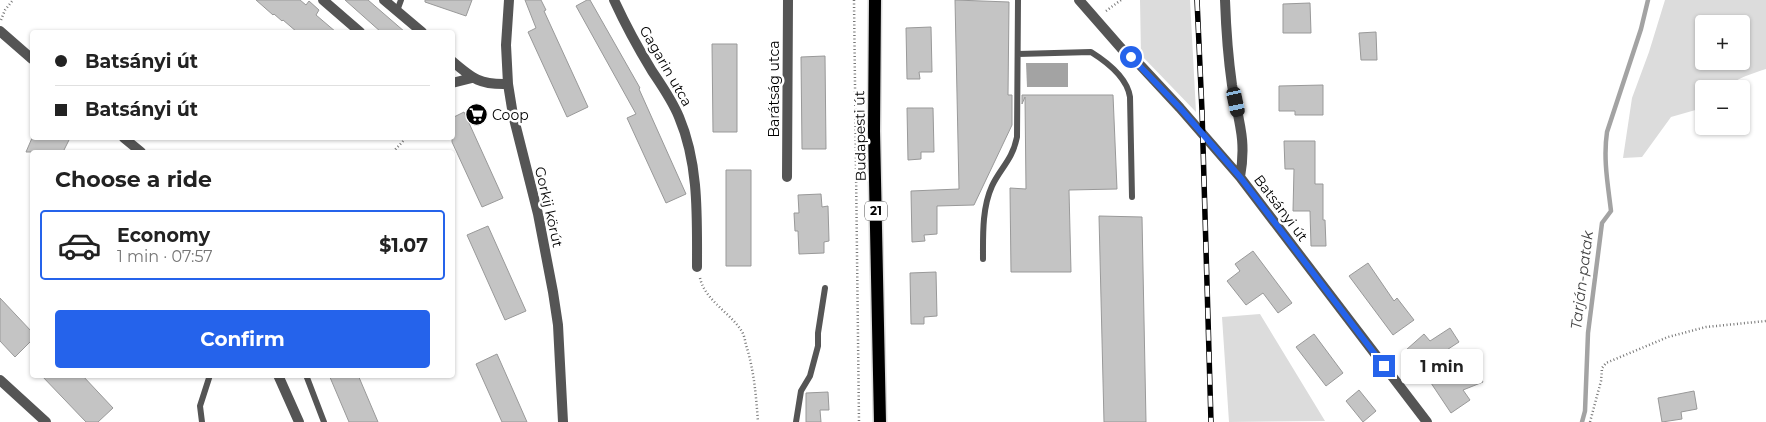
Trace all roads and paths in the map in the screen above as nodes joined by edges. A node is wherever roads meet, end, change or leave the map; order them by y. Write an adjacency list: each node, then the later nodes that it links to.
1 (13, 0): 16 (path)
2 (323, 0): 17 (street)
3 (384, 0): 14 (street)
4 (401, 0): 14 (lane)
5 (509, 0): 25 (street, Gorkij körút)
6 (614, 0): 34 (street, Gagarin utca)
7 (788, 0): 30 (street, Barátság utca)
8 (854, 0): 48 (path)
9 (875, 0): 49 (main road, Budapesti út / 21)
10 (1018, 0): 20 (lane)
11 (1079, 0): 15 (street, Batsányi út)
12 (1121, 0): 15 (path)
13 (1225, 0): 31 (street)
14 (397, 11): 18 (street)
15 (1094, 18): 31 (street, Batsányi út)
16 (0, 22)
17 (358, 30)
18 (420, 30)
19 (0, 31): 21 (street)
20 (1018, 54): 32 (lane); 33 (lane)
21 (30, 57)
22 (455, 64): 23 (street)
23 (472, 78): 24 (street); 25 (street)
24 (455, 82)
25 (508, 84): 45 (street, Gorkij körút)
26 (126, 140): 28 (street)
27 (404, 140): 29 (path)
28 (139, 150)
29 (395, 150)
30 (787, 177)
31 (1240, 177): 50 (street, Batsányi út)
32 (1132, 198)
33 (983, 259)
34 (697, 267): 46 (path)
35 (825, 288): 47 (lane)
36 (1766, 321): 51 (path)
37 (209, 378): 42 (lane)
38 (279, 378): 43 (street)
39 (307, 378): 44 (lane)
40 (0, 380): 41 (street)
41 (46, 422)
42 (202, 422)
43 (299, 422)
44 (324, 422)
45 (562, 422)
46 (758, 422)
47 (796, 422)
48 (859, 422)
49 (880, 422)
50 (1427, 422)
51 (1590, 422)

